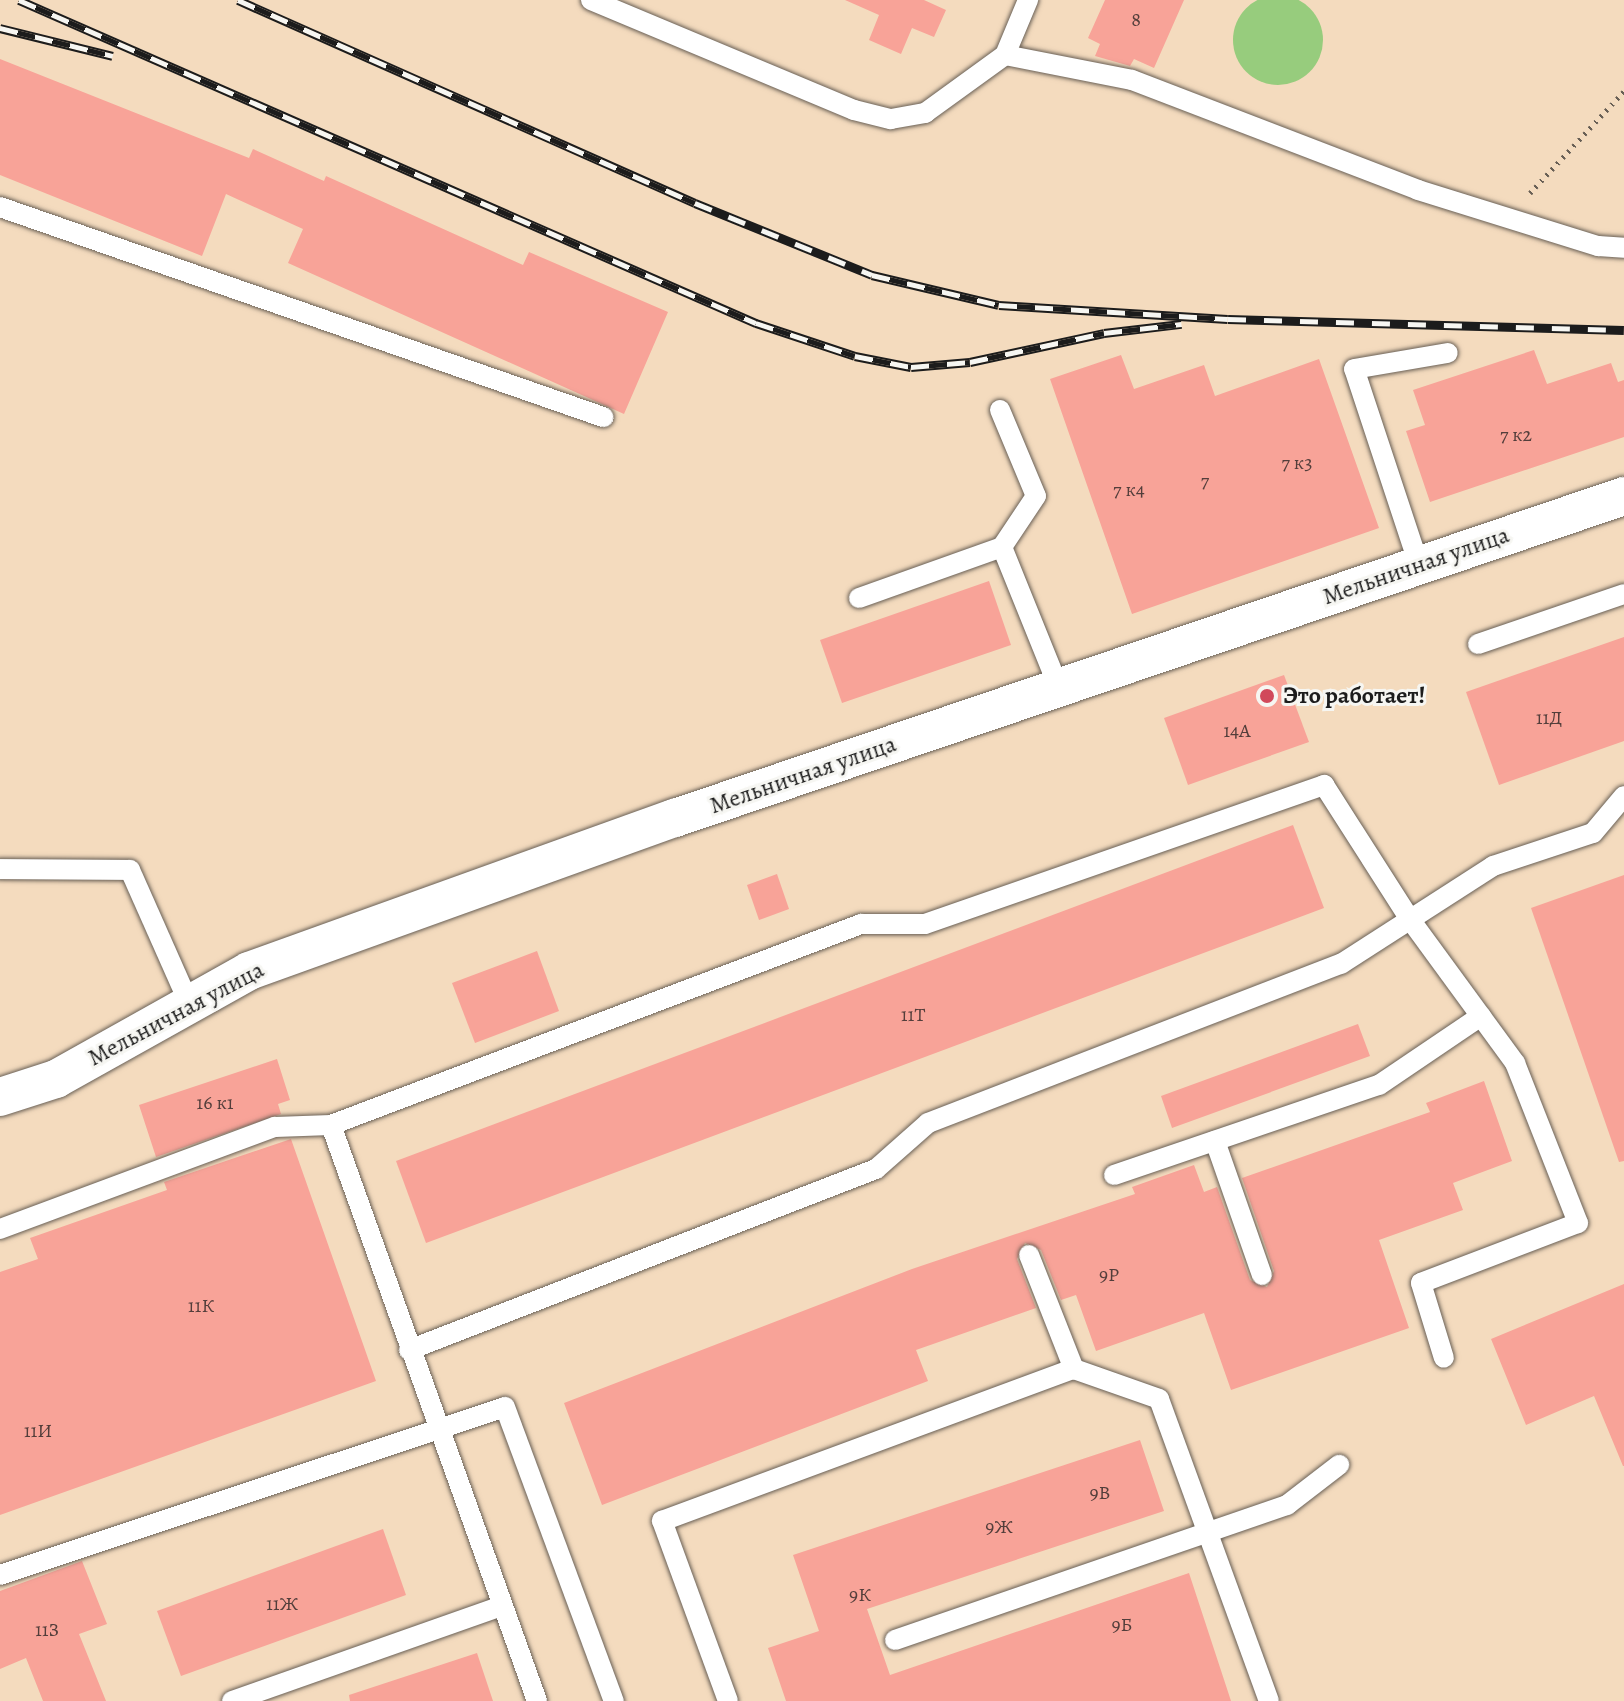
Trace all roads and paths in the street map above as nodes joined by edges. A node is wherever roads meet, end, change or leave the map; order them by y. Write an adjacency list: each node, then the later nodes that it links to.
1 (591, 0): 3 (lane)
2 (1028, 0): 3 (lane)
3 (1005, 55): 6 (lane)
4 (1624, 91): 6 (path)
5 (0, 207): 10 (lane)
6 (1507, 218): 7 (lane)
7 (1624, 248)
8 (1448, 353): 13 (lane)
9 (1000, 410): 12 (lane)
10 (603, 417)
11 (1624, 496): 13 (street, Мельничная улица)
12 (1002, 547): 15 (lane); 17 (lane)
13 (1419, 565): 17 (street, Мельничная улица)
14 (1624, 594): 16 (lane)
15 (859, 598)
16 (1478, 644)
17 (1059, 688): 21 (street, Мельничная улица)
18 (1624, 796): 20 (lane)
19 (0, 869): 21 (lane)
20 (1409, 918): 22 (lane); 24 (lane); 30 (lane)
21 (189, 1003): 23 (street, Мельничная улица)
22 (1481, 1016): 25 (lane); 31 (lane)
23 (0, 1097)
24 (331, 1125): 27 (lane); 30 (lane)
25 (1215, 1141): 26 (lane); 29 (lane)
26 (1114, 1175)
27 (0, 1229)
28 (1029, 1255): 32 (lane)
29 (1262, 1275)
30 (409, 1350): 33 (lane)
31 (1444, 1358)
32 (1074, 1369): 35 (lane); 42 (lane)
33 (438, 1431): 36 (lane); 37 (lane); 41 (lane)
34 (1339, 1465): 35 (lane)
35 (1208, 1535): 38 (lane); 43 (lane)
36 (0, 1575)
37 (502, 1606): 39 (lane); 40 (lane)
38 (895, 1640)
39 (232, 1701)
40 (537, 1701)
41 (614, 1701)
42 (728, 1701)
43 (1269, 1701)

